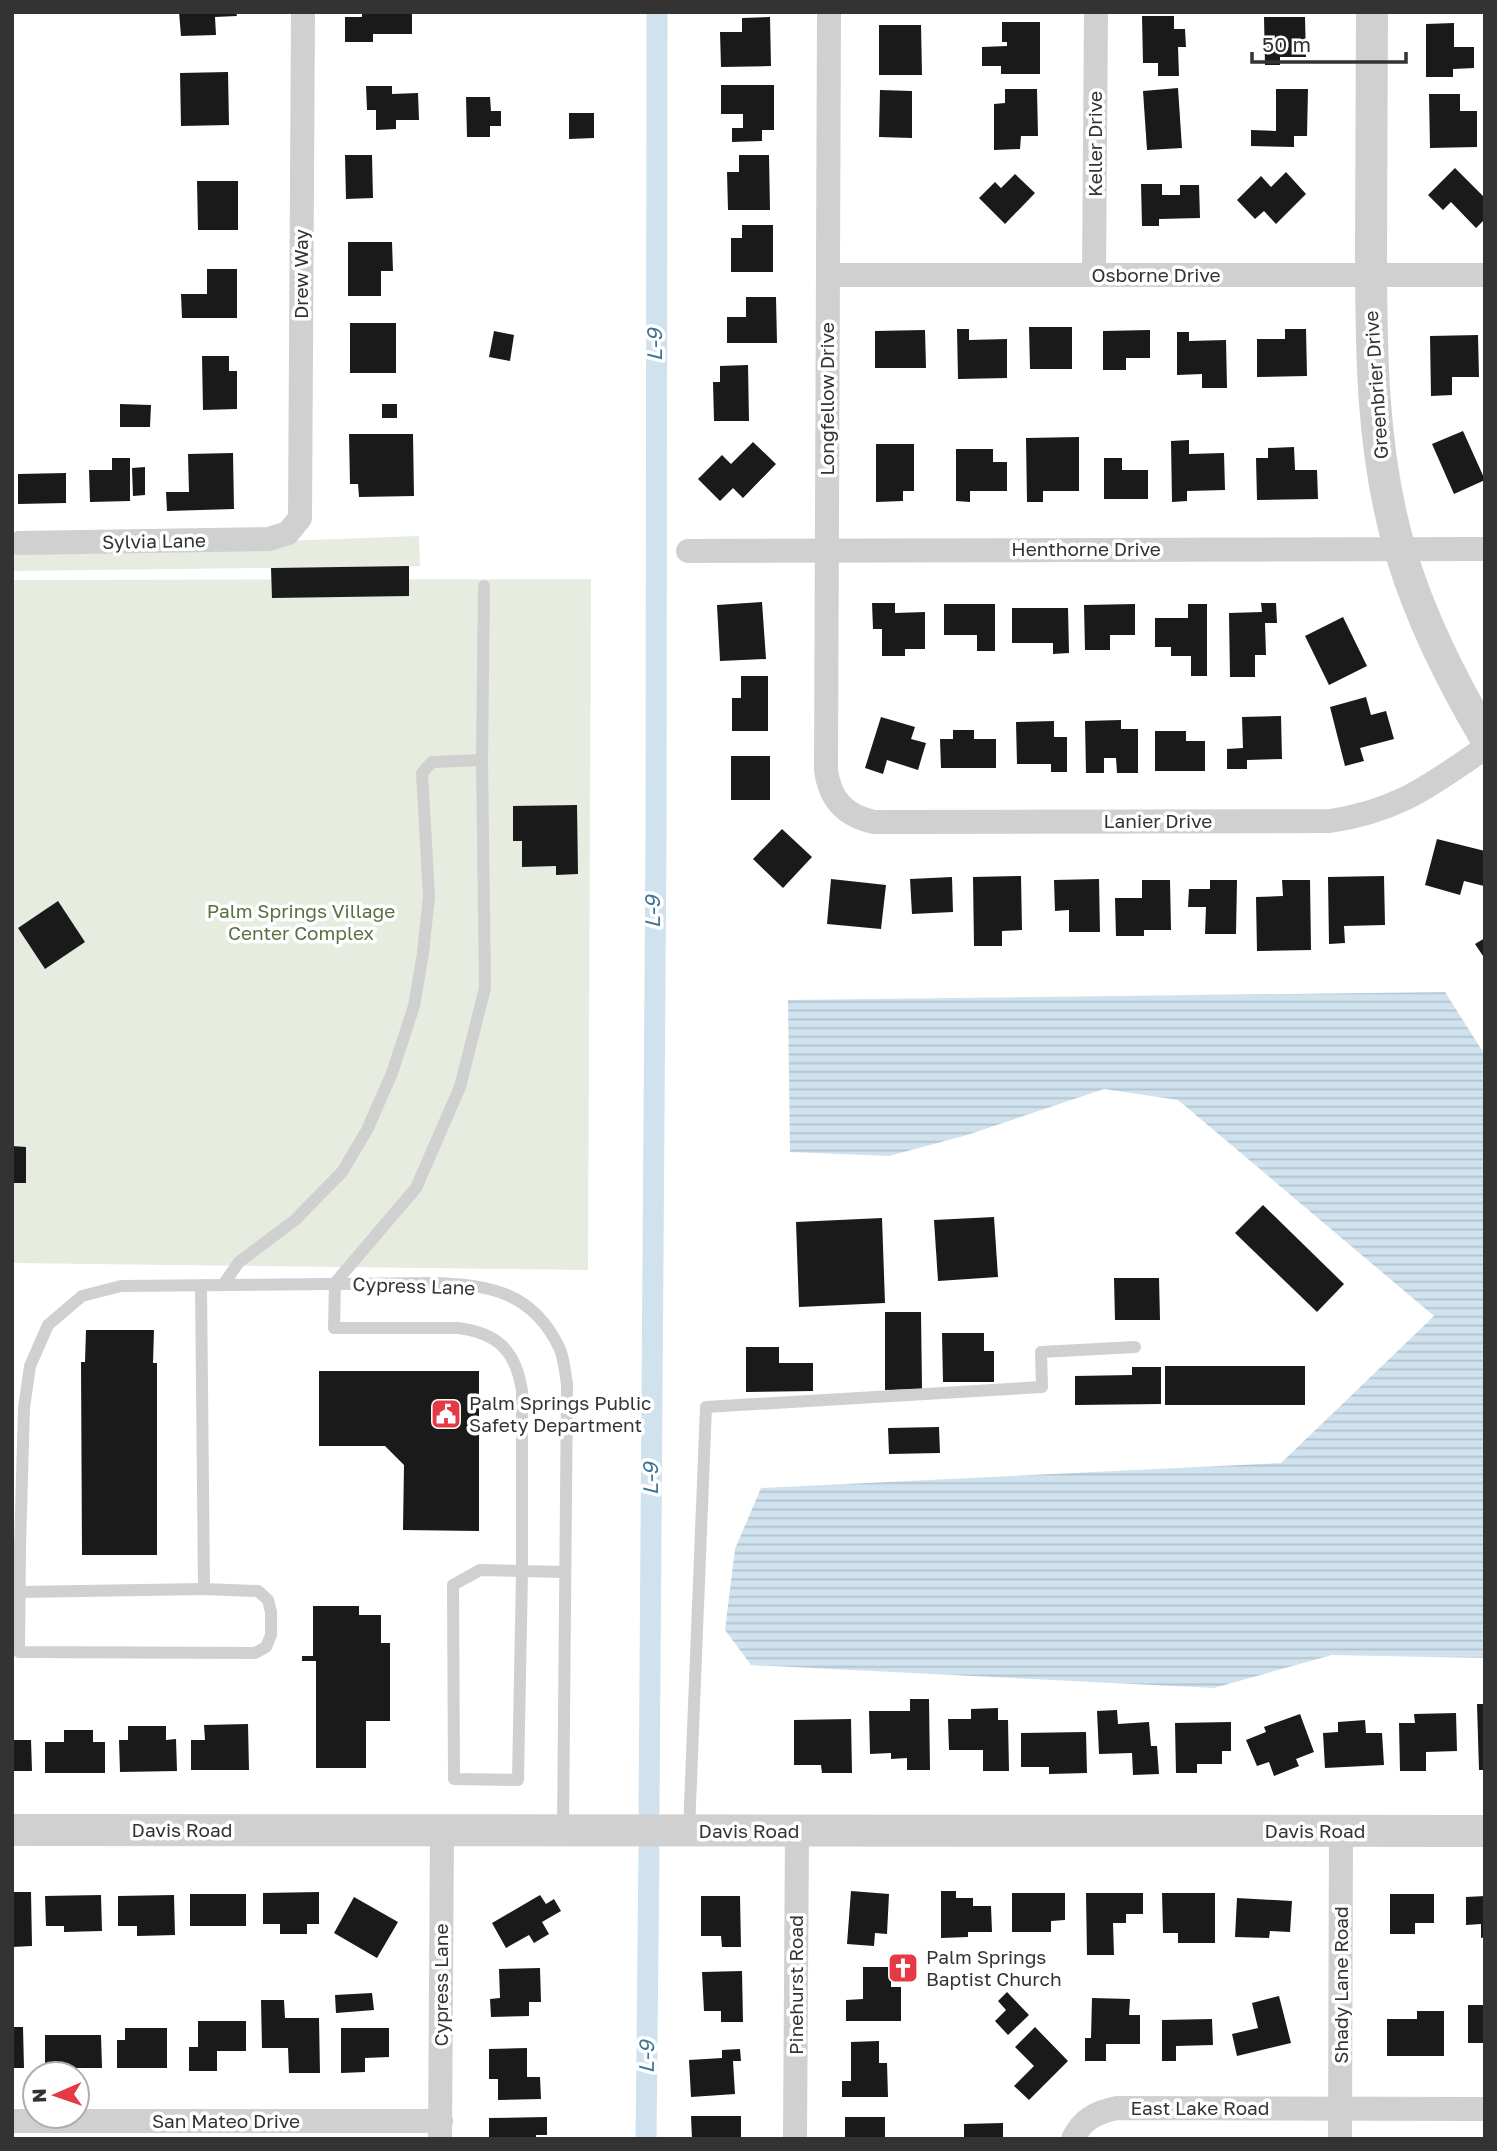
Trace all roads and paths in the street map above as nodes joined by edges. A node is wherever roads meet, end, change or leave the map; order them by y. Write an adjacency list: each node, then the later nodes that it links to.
1 (303, 12): 9 (street, Drew Way)
2 (829, 12): 5 (street, Longfellow Drive)
3 (1096, 12): 6 (street, Keller Drive)
4 (1372, 12): 7 (street, Greenbrier Drive)
5 (828, 275): 6 (street, Osborne Drive); 12 (street, Longfellow Drive)
6 (1094, 275): 7 (street, Osborne Drive)
7 (1371, 275): 8 (street, Osborne Drive); 13 (street, Greenbrier Drive)
8 (1485, 275)
9 (288, 533): 10 (street, Sylvia Lane)
10 (19, 543)
11 (1485, 549): 13 (street, Henthorne Drive)
12 (827, 550): 13 (street, Henthorne Drive); 14 (street, Henthorne Drive); 19 (street, Longfellow Drive)
13 (1400, 550): 16 (street, Greenbrier Drive)
14 (688, 551)
15 (484, 586): 18 (lane)
16 (1485, 737)
17 (1485, 748): 19 (street, Lanier Drive)
18 (482, 761): 20 (lane); 22 (lane)
19 (828, 786)
20 (335, 1283): 22 (lane, Cypress Lane); 25 (lane); 26 (lane, Cypress Lane)
21 (201, 1285): 22 (lane, Cypress Lane); 24 (lane, Cypress Lane); 27 (lane)
22 (223, 1285)
23 (1135, 1347): 32 (lane)
24 (16, 1547): 28 (lane, Cypress Lane)
25 (522, 1571): 25 (lane); 26 (lane)
26 (565, 1572): 31 (lane, Cypress Lane)
27 (204, 1589): 28 (lane); 28 (lane, Cypress Lane)
28 (19, 1592)
29 (12, 1830): 30 (street, Davis Road)
30 (442, 1830): 31 (street, Davis Road); 39 (street, Cypress Lane)
31 (563, 1830): 32 (street, Davis Road)
32 (689, 1831): 33 (street, Davis Road)
33 (797, 1831): 34 (street, Davis Road); 40 (street, Pinehurst Road)
34 (1342, 1831): 35 (street, Davis Road); 36 (street, Shady Lane Road)
35 (1485, 1831)
36 (1340, 2108): 37 (street, East Lake Road); 41 (street, East Lake Road); 42 (street, Shady Lane Road)
37 (1485, 2109)
38 (12, 2121): 39 (street, San Mateo Drive)
39 (441, 2130)
40 (795, 2139)
41 (1073, 2139)
42 (1340, 2139)

